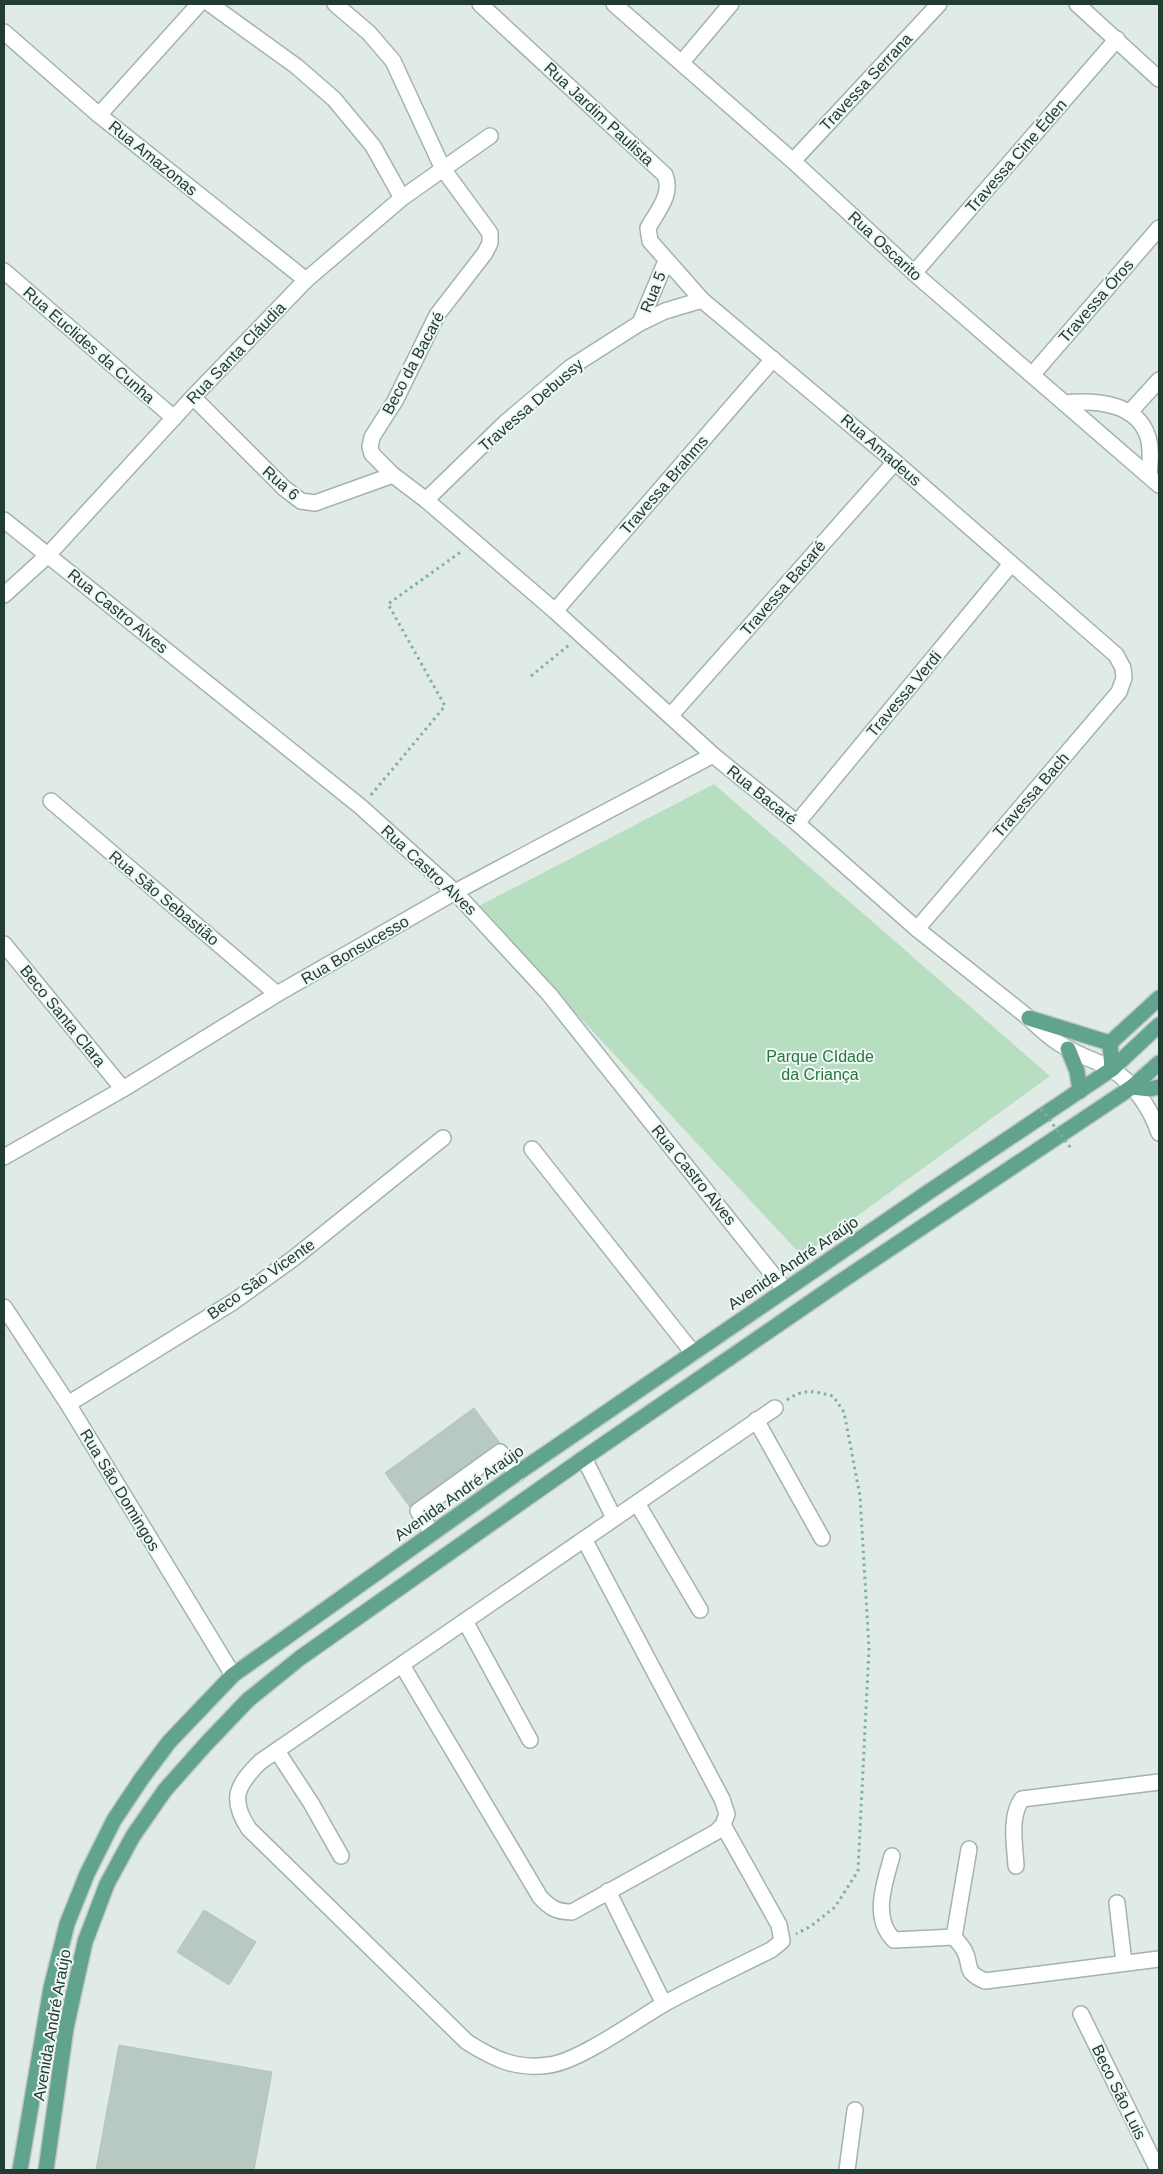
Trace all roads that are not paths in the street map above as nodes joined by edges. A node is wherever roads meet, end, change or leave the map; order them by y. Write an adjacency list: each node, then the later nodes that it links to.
1 (199, 4): 13 (street)
2 (210, 4): 17 (street)
3 (335, 4): 16 (street, Beco da Bacaré)
4 (480, 4): 19 (street, Rua Jardim Paulista)
5 (614, 4): 11 (street, Rua Oscarito)
6 (731, 4): 11 (street)
7 (939, 4): 15 (street, Travessa Serrana)
8 (1077, 4): 10 (street)
9 (4, 32): 13 (street, Rua Amazonas)
10 (1117, 39): 12 (street); 22 (street, Travessa Cine Éden)
11 (682, 62): 15 (street, Rua Oscarito)
12 (1159, 79)
13 (99, 115): 23 (street, Rua Amazonas)
14 (490, 136): 16 (street, Rua Santa Cláudia)
15 (793, 161): 22 (street, Rua Oscarito)
16 (443, 169): 17 (street, Rua Santa Cláudia); 34 (street, Beco da Bacaré)
17 (402, 198): 23 (street, Rua Santa Cláudia)
18 (1159, 228): 27 (street, Travessa Óros)
19 (650, 241): 20 (street, Rua Amadeus)
20 (666, 261): 24 (street, Rua Amadeus); 25 (street, Rua 5)
21 (4, 271): 32 (street, Rua Euclides da Cunha)
22 (914, 273): 27 (street, Rua Oscarito)
23 (306, 280): 29 (street, Rua Santa Cláudia)
24 (702, 300): 25 (street, Travessa Debussy); 26 (street, Rua Amadeus)
25 (640, 323): 36 (street, Travessa Debussy)
26 (773, 358): 33 (street, Rua Amadeus); 41 (street, Travessa Brahms)
27 (1032, 375): 30 (street, Rua Oscarito)
28 (1159, 380): 31 (street)
29 (193, 396): 32 (street, Rua Santa Cláudia); 34 (street, Rua 6)
30 (1064, 403): 31 (street); 35 (street, Rua Oscarito)
31 (1129, 413): 35 (street)
32 (174, 418): 38 (street, Rua Santa Cláudia)
33 (895, 462): 39 (street, Rua Amadeus); 43 (street, Travessa Bacaré)
34 (393, 475): 36 (street, Beco da Bacaré)
35 (1154, 480)
36 (426, 500): 41 (street, Rua Bacaré)
37 (4, 520): 38 (street, Rua Castro Alves)
38 (48, 555): 40 (street, Rua Santa Cláudia); 47 (street, Rua Castro Alves)
39 (1010, 564): 42 (street, Rua Amadeus); 46 (street, Travessa Verdi)
40 (4, 595)
41 (555, 611): 43 (street, Rua Bacaré)
42 (1116, 655): 48 (street, Travessa Bach)
43 (671, 715): 44 (street, Rua Bacaré)
44 (713, 755): 46 (street, Rua Bacaré); 47 (street, Rua Bonsucesso)
45 (51, 802): 50 (street, Rua São Sebastião)
46 (797, 823): 48 (street, Rua Bacaré)
47 (455, 892): 50 (street, Rua Bonsucesso); 66 (street, Rua Castro Alves)
48 (917, 928): 52 (street, Rua Bacaré)
49 (4, 944): 60 (street, Beco Santa Clara)
50 (277, 994): 60 (street, Rua Bonsucesso)
51 (1159, 998): 54 (main road)
52 (1029, 1018): 54 (main road); 55 (street, Rua Bacaré)
53 (1159, 1025): 57 (main road, Avenida André Araújo)
54 (1110, 1043): 57 (main road)
55 (1068, 1049): 57 (street, Rua Bacaré); 61 (main road)
56 (1159, 1063): 58 (main road, Avenida André Araújo)
57 (1112, 1069): 58 (street, Rua Bacaré); 61 (main road, Avenida André Araújo)
58 (1132, 1087): 59 (main road); 62 (street, Rua Bacaré); 72 (main road, Avenida André Araújo)
59 (1159, 1087)
60 (123, 1089): 65 (street, Rua Bonsucesso)
61 (1080, 1091): 66 (main road, Avenida André Araújo)
62 (1159, 1133)
63 (443, 1138): 69 (street, Beco São Vicente)
64 (532, 1149): 68 (street)
65 (4, 1158)
66 (785, 1290): 68 (main road, Avenida André Araújo)
67 (4, 1307): 69 (street, Rua São Domingos)
68 (693, 1352): 73 (main road, Avenida André Araújo)
69 (68, 1404): 82 (street, Rua São Domingos)
70 (775, 1408): 71 (street)
71 (756, 1420): 74 (street); 78 (street)
72 (584, 1458): 75 (street); 100 (main road, Avenida André Araújo)
73 (517, 1474): 76 (main road, Avenida André Araújo); 76 (street)
74 (636, 1503): 75 (street); 79 (street)
75 (614, 1518): 77 (street)
76 (432, 1533): 82 (main road, Avenida André Araújo)
77 (584, 1538): 80 (street); 86 (street)
78 (822, 1538)
79 (700, 1610)
80 (465, 1621): 81 (street); 83 (street)
81 (402, 1664): 84 (street); 91 (street)
82 (232, 1675): 99 (main road, Avenida André Araújo)
83 (530, 1740)
84 (277, 1751): 88 (street); 96 (street)
85 (1159, 1782): 90 (street)
86 (723, 1825): 91 (street); 96 (street)
87 (969, 1849): 93 (street)
88 (341, 1856)
89 (892, 1856): 93 (street)
90 (1016, 1866)
91 (608, 1891): 96 (street)
92 (1117, 1902): 95 (street)
93 (954, 1937): 95 (street)
94 (1159, 1959): 95 (street)
95 (1124, 1963)
96 (664, 2004)
97 (1081, 2014): 102 (street, Beco São Luis)
98 (855, 2110): 101 (street)
99 (20, 2170)
100 (46, 2170)
101 (847, 2170)
102 (1158, 2170)

